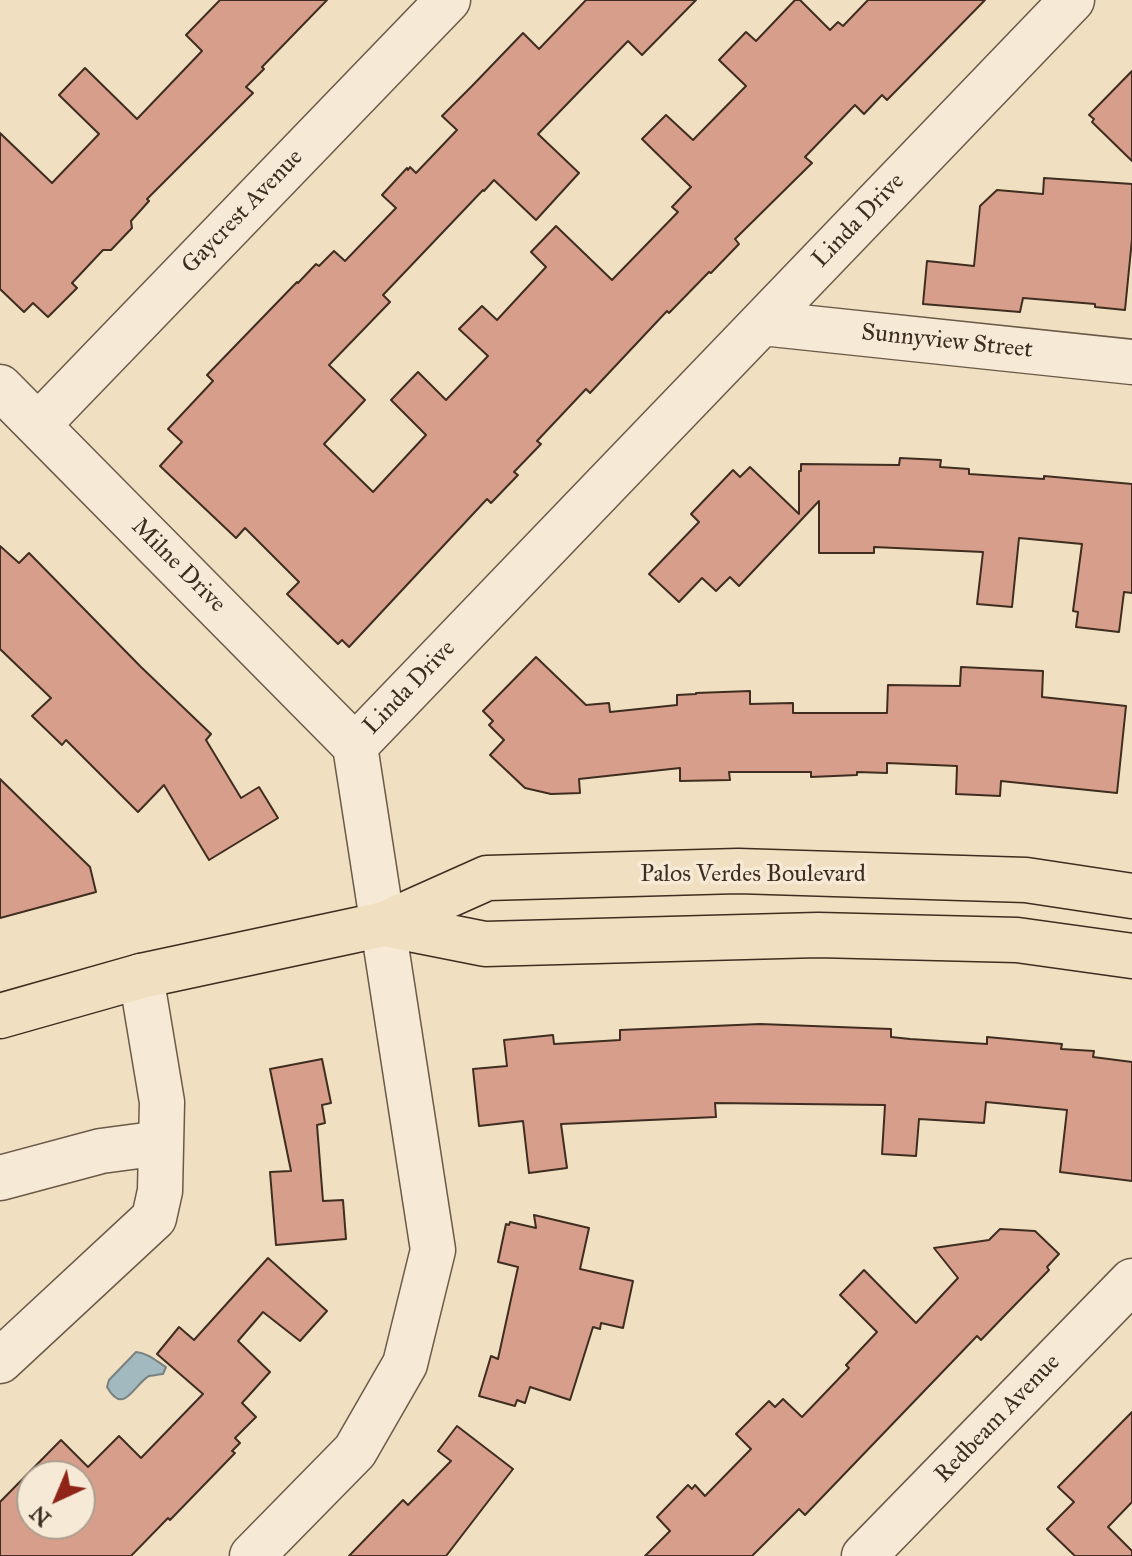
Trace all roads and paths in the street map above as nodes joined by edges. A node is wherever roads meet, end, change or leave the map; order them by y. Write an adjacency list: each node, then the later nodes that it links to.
1 (448, 0): 6 (street, Gaycrest Avenue)
2 (1072, 0): 3 (street, Linda Drive)
3 (762, 323): 4 (street, Sunnyview Street); 7 (street, Linda Drive)
4 (1132, 362)
5 (0, 387): 6 (street, Milne Drive)
6 (38, 425): 7 (street, Milne Drive)
7 (355, 746): 10 (street, Linda Drive)
8 (1026, 880): 9 (main road, Palos Verdes Boulevard); 10 (main road, Palos Verdes Boulevard); 11 (main road)
9 (1132, 896)
10 (384, 924): 11 (main road, Palos Verdes Boulevard); 13 (main road, Palos Verdes Boulevard); 19 (street, Linda Drive)
11 (1017, 940): 12 (main road, Palos Verdes Boulevard)
12 (1132, 956)
13 (141, 976): 14 (main road, Palos Verdes Boulevard); 15 (street)
14 (0, 1016)
15 (161, 1143): 16 (street); 18 (street)
16 (0, 1178)
17 (1132, 1281): 20 (street, Redbeam Avenue)
18 (0, 1361)
19 (252, 1556)
20 (864, 1556)

